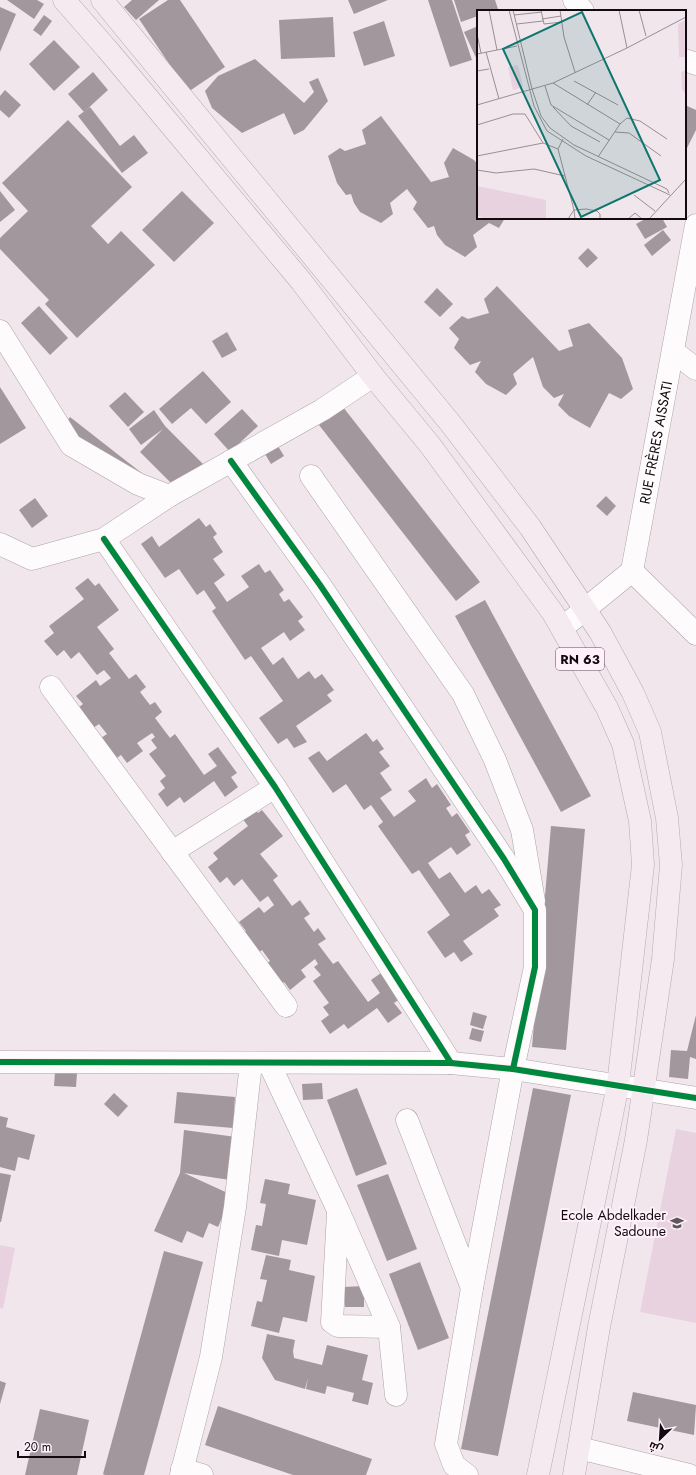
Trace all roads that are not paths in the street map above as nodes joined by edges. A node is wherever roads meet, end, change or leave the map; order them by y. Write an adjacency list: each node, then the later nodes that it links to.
1 (64, 0): 11 (main road, RN 63)
2 (102, 0): 18 (main road)
3 (574, 0): 4 (street)
4 (583, 10)
5 (686, 60): 6 (street)
6 (696, 64)
7 (696, 225): 9 (street, RUE FRÈRES AISSATI)
8 (0, 331): 14 (street)
9 (674, 352): 10 (street); 17 (street, RUE FRÈRES AISSATI)
10 (696, 369)
11 (373, 376): 12 (street); 19 (main road, RN 63)
12 (231, 461): 14 (street); 24 (street)
13 (311, 476): 24 (street)
14 (169, 496): 15 (street)
15 (104, 539): 16 (street); 22 (street)
16 (0, 544)
17 (632, 571): 18 (street); 20 (street)
18 (585, 610): 19 (street); 31 (main road)
19 (562, 628): 30 (main road, RN 63)
20 (696, 634)
21 (51, 687): 23 (street)
22 (276, 787): 23 (street); 28 (street)
23 (172, 852): 25 (street)
24 (535, 910): 29 (street)
25 (286, 1006)
26 (0, 1062): 27 (street)
27 (260, 1063): 28 (street); 34 (street); 39 (street)
28 (451, 1063): 29 (street)
29 (513, 1069): 30 (street); 35 (street)
30 (618, 1085): 31 (street); 41 (main road, RN 63)
31 (643, 1089): 32 (street); 38 (main road)
32 (696, 1098)
33 (406, 1120): 35 (street)
34 (338, 1210): 36 (street); 36 (street)
35 (472, 1288): 40 (street)
36 (389, 1327): 37 (street)
37 (396, 1395)
38 (579, 1448): 42 (main road); 43 (street)
39 (188, 1473)
40 (467, 1475)
41 (538, 1475)
42 (574, 1475)
43 (689, 1475)

